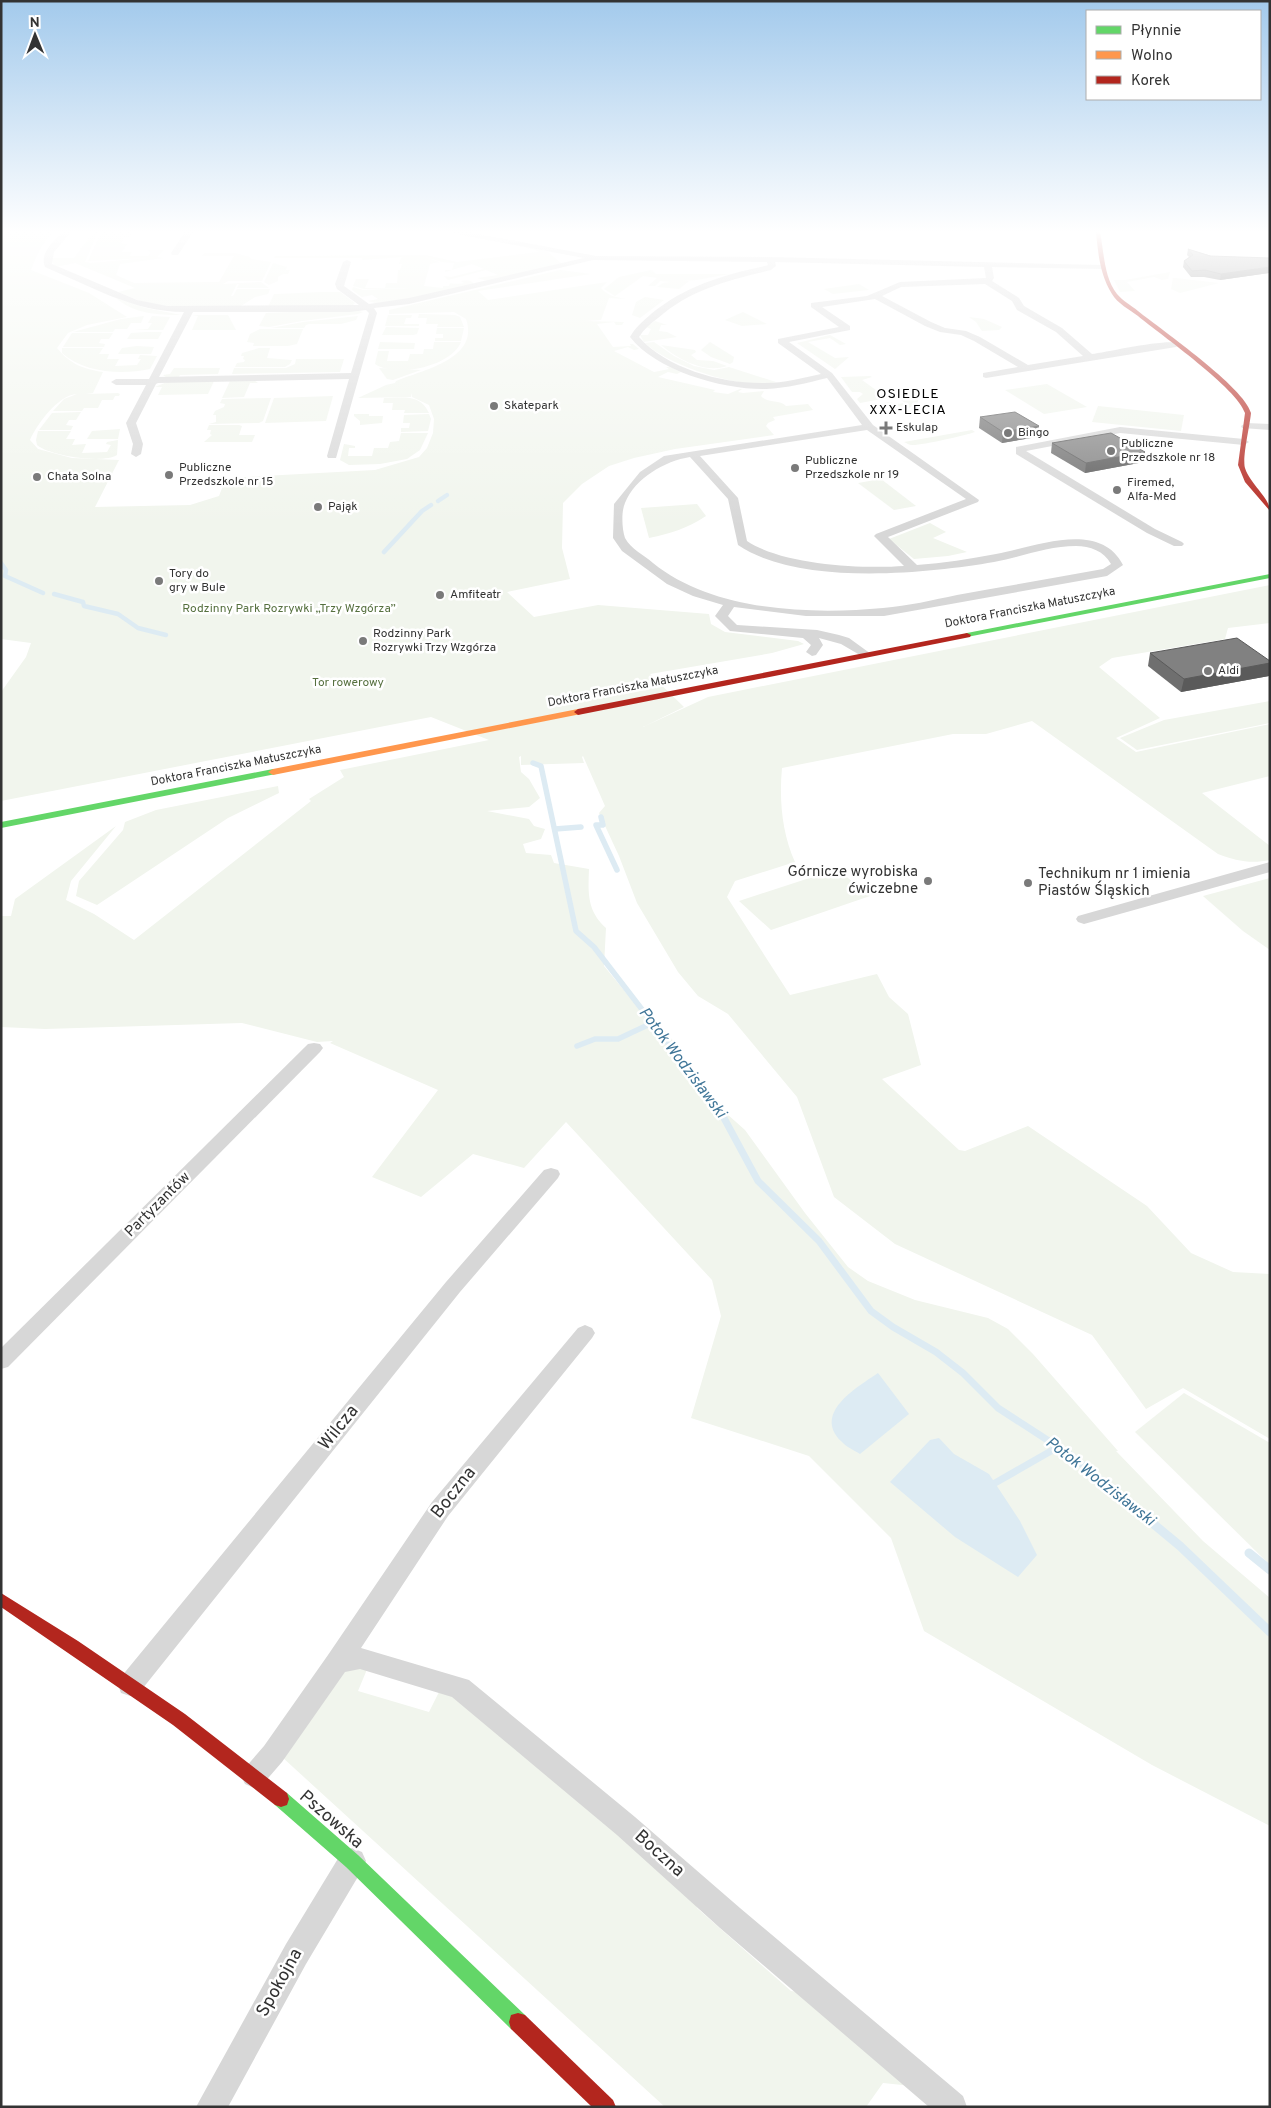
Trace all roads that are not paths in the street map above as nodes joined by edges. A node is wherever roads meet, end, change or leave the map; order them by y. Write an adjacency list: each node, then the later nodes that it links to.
1 (180, 330): 14 (street)
2 (368, 330): 13 (street)
3 (639, 330): 11 (street)
4 (835, 330): 11 (street)
5 (950, 330): 10 (street)
6 (1059, 330): 9 (street)
7 (1159, 330): 8 (main road)
8 (1176, 344): 9 (street); 16 (main road)
9 (1090, 357): 10 (street)
10 (1028, 368): 12 (street)
11 (826, 373): 18 (street)
12 (986, 375)
13 (354, 376): 14 (street); 22 (street)
14 (154, 381): 15 (street); 20 (street)
15 (116, 382)
16 (1246, 426): 17 (street); 19 (main road)
17 (1270, 426)
18 (869, 427): 21 (street); 26 (street)
19 (1244, 442): 23 (main road); 24 (street)
20 (136, 454)
21 (693, 454): 26 (street); 29 (street)
22 (332, 456)
23 (1268, 506)
24 (1178, 544)
25 (1270, 565): 28 (main road, Doktora Franciszka Matuszczyka)
26 (914, 568): 29 (street)
27 (1270, 576): 34 (main road, Doktora Franciszka Matuszczyka)
28 (1116, 594)
29 (730, 604): 30 (street)
30 (792, 633): 32 (street); 33 (street)
31 (870, 641): 32 (main road)
32 (852, 645): 33 (main road); 34 (street)
33 (812, 652): 35 (main road)
34 (864, 654): 36 (main road, Doktora Franciszka Matuszczyka)
35 (797, 655)
36 (1, 825)
37 (1270, 867): 38 (street)
38 (1084, 920)
39 (314, 1048): 42 (street, Partyzantów)
40 (551, 1174): 45 (street, Wilcza)
41 (585, 1332): 44 (street, Boczna)
42 (1, 1361)
43 (1, 1599): 45 (main road, Pszowska)
44 (337, 1663): 46 (street, Boczna); 50 (street, Boczna)
45 (130, 1685): 46 (main road, Pszowska)
46 (254, 1776): 47 (main road, Pszowska)
47 (352, 1861): 48 (street, Spokojna); 49 (main road, Pszowska)
48 (210, 2107)
49 (606, 2107)
50 (952, 2107)

